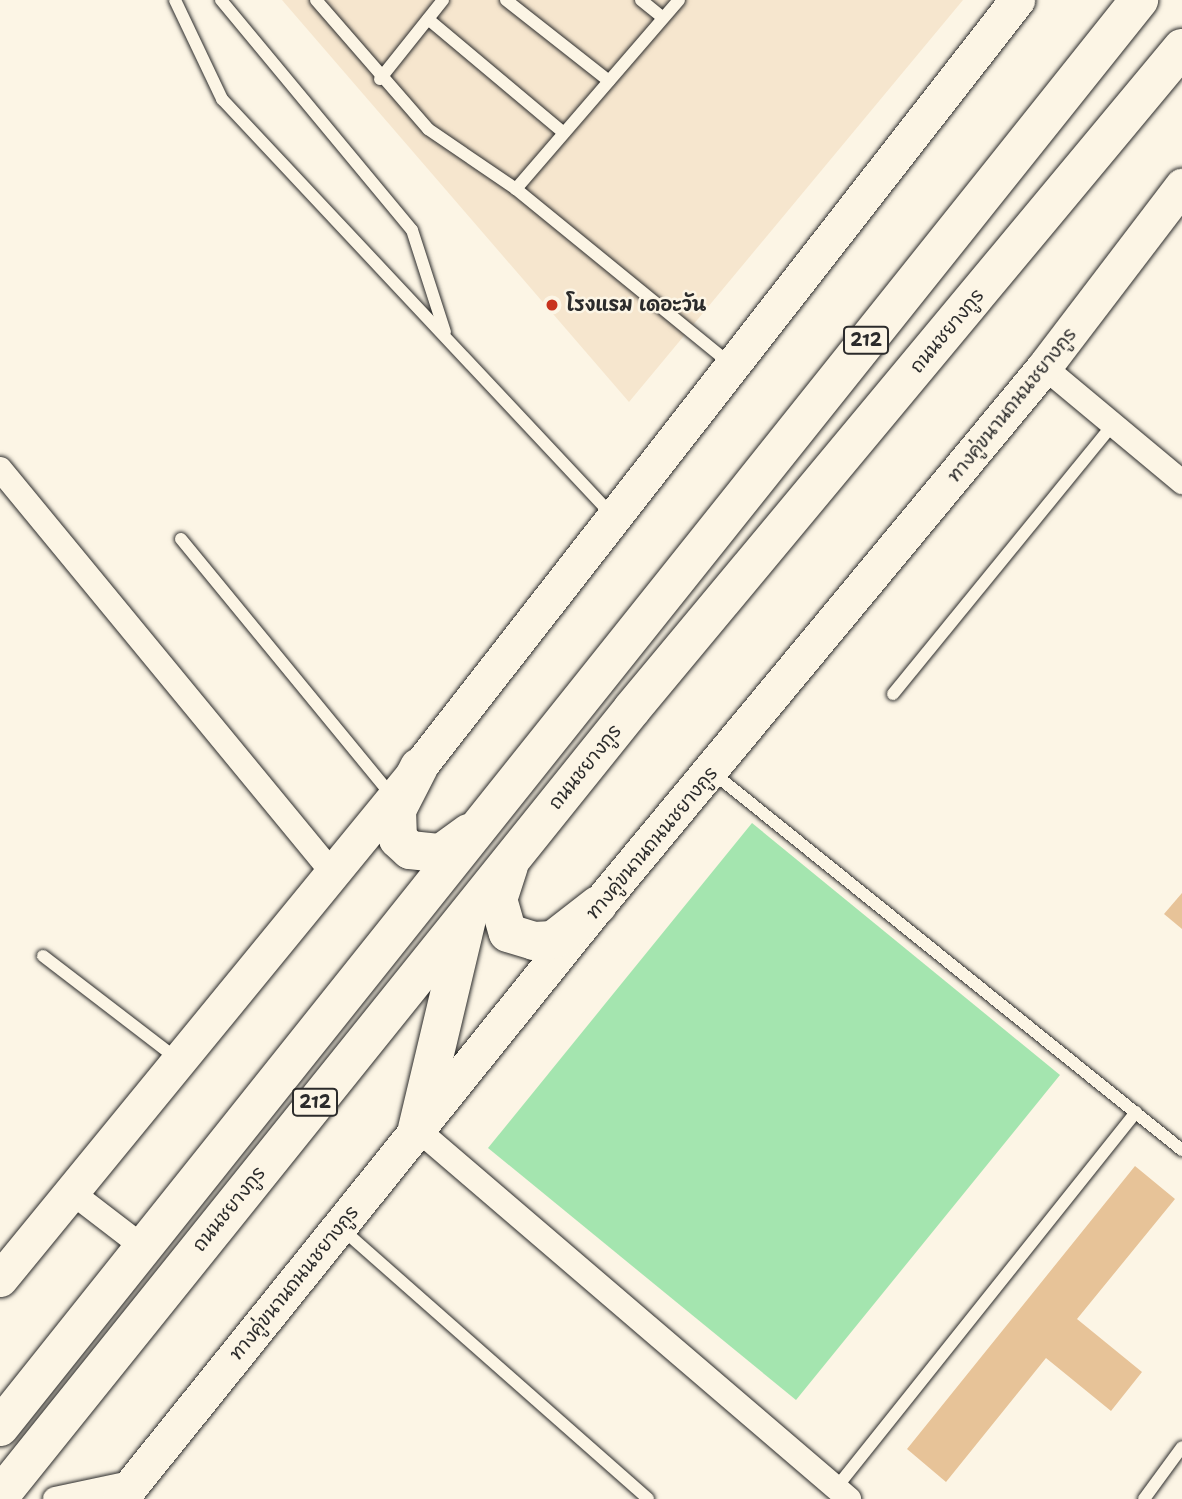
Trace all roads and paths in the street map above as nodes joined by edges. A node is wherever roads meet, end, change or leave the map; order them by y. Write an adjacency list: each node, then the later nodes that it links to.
1 (175, 0): 18 (lane)
2 (221, 0): 18 (lane)
3 (316, 0): 13 (lane)
4 (443, 0): 11 (lane)
5 (506, 0): 14 (lane)
6 (641, 0): 10 (lane)
7 (679, 0): 10 (lane)
8 (1017, 0): 19 (main road)
9 (1139, 0): 30 (main road, 212)
10 (663, 18): 14 (lane)
11 (428, 19): 13 (lane); 15 (lane)
12 (1182, 48): 31 (main road, ถนนชยางกูร / 212)
13 (380, 79): 17 (lane)
14 (609, 80): 15 (lane)
15 (564, 133): 17 (lane)
16 (1181, 188): 20 (main road, ทางคู่ขนานถนนชยางกูร)
17 (516, 189): 19 (lane)
18 (447, 337): 24 (lane)
19 (733, 365): 24 (main road)
20 (1044, 367): 21 (street); 28 (main road, ทางคู่ขนานถนนชยางกูร)
21 (1113, 424): 23 (street); 26 (lane)
22 (0, 469): 32 (street)
23 (1182, 482)
24 (614, 517): 27 (main road)
25 (181, 539): 29 (lane)
26 (893, 694)
27 (419, 767): 29 (main road); 30 (main road)
28 (712, 772): 33 (main road, ทางคู่ขนานถนนชยางกูร); 37 (lane)
29 (394, 797): 32 (main road)
30 (483, 823): 42 (main road, 212)
31 (516, 851): 33 (main road); 34 (main road, ถนนชยางกูร / 212)
32 (331, 871): 36 (main road)
33 (598, 905): 38 (main road, ทางคู่ขนานถนนชยางกูร)
34 (469, 910): 38 (main road); 48 (main road, ถนนชยางกูร / 212)
35 (43, 956): 36 (lane)
36 (177, 1060): 40 (main road)
37 (1136, 1112): 39 (lane); 46 (lane)
38 (417, 1129): 41 (main road, ทางคู่ขนานถนนชยางกูร); 46 (street)
39 (1182, 1150)
40 (70, 1191): 42 (street); 43 (main road)
41 (339, 1226): 47 (main road, ทางคู่ขนานถนนชยางกูร); 50 (lane)
42 (143, 1247): 44 (main road, 212)
43 (0, 1279)
44 (0, 1427)
45 (1182, 1447): 51 (lane)
46 (843, 1494)
47 (124, 1495): 49 (street)
48 (0, 1496)
49 (55, 1499)
50 (648, 1499)
51 (1144, 1499)

